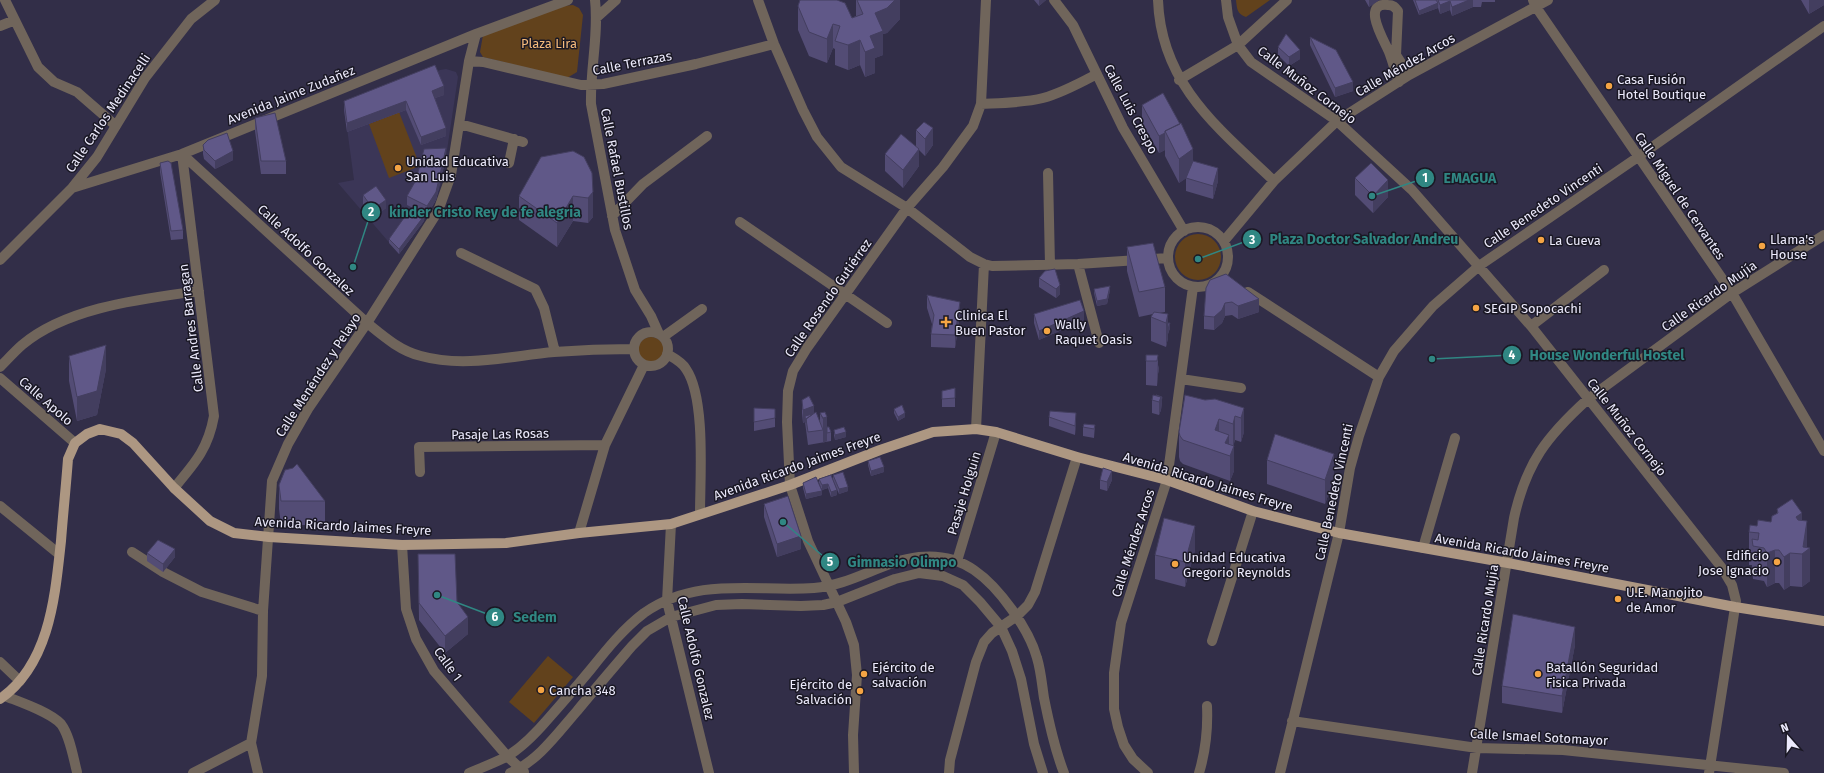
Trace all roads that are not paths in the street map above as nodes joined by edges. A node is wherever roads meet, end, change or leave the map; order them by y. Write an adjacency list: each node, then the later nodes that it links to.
1 (5, 0): 15 (street)
2 (215, 0): 30 (street, Calle Carlos Medinacelli)
3 (568, 0): 18 (street, Avenida Jaime Zudañez)
4 (595, 0): 14 (street, Calle Rafael Bustillos)
5 (616, 0): 14 (street)
6 (758, 0): 19 (street)
7 (986, 0): 27 (street, Calle Rosendo Gutiérrez)
8 (1054, 0): 22 (street, Calle Luis Crespo)
9 (1158, 0): 24 (street)
10 (1226, 0): 20 (street, Calle Muñoz Cornejo)
11 (1287, 0): 20 (street)
12 (1548, 0): 13 (street, Calle Méndez Arcos)
13 (1535, 3): 23 (street, Calle Méndez Arcos); 33 (street, Calle Miguel de Cervantes)
14 (596, 18): 26 (street, Calle Rafael Bustillos)
15 (15, 20): 16 (street); 30 (street)
16 (0, 26)
17 (1824, 26): 33 (street, Calle Benedeto Vincenti)
18 (476, 34): 21 (street, Calle Menéndez y Pelayo); 32 (street, Avenida Jaime Zudañez)
19 (774, 44): 26 (street, Calle Terrazas); 38 (street)
20 (1238, 45): 24 (street); 28 (street, Calle Muñoz Cornejo)
21 (469, 61): 26 (street, Calle Terrazas); 29 (street, Calle Menéndez y Pelayo)
22 (1097, 74): 27 (street); 41 (street, Calle Luis Crespo)
23 (1409, 75): 25 (street, Calle Méndez Arcos); 25 (street)
24 (1179, 80): 36 (street)
25 (1399, 82): 28 (street, Calle Méndez Arcos)
26 (591, 85): 39 (street, Calle Rafael Bustillos)
27 (981, 104): 38 (street, Calle Rosendo Gutiérrez)
28 (1336, 121): 36 (street, Calle Méndez Arcos); 50 (street, Calle Muñoz Cornejo)
29 (460, 124): 34 (street); 58 (street, Calle Menéndez y Pelayo)
30 (115, 125): 37 (street, Calle Carlos Medinacelli)
31 (707, 136): 39 (street)
32 (182, 154): 37 (street, Avenida Jaime Zudañez); 54 (street, Calle Andres Barragan); 58 (street, Calle Adolfo Gonzalez)
33 (1638, 157): 50 (street, Calle Benedeto Vincenti); 55 (street, Calle Miguel de Cervantes)
34 (509, 163)
35 (1048, 173): 49 (street)
36 (1274, 181): 43 (street, Calle Méndez Arcos)
37 (72, 188): 46 (street, Avenida Jaime Zudañez)
38 (907, 208): 47 (street); 56 (street, Calle Rosendo Gutiérrez)
39 (612, 216): 61 (street, Calle Rafael Bustillos)
40 (740, 222): 56 (street)
41 (1184, 231): 43 (street); 45 (street)
42 (1824, 236): 55 (street, Calle Ricardo Mujía)
43 (1224, 241): 52 (street)
44 (461, 253): 64 (street)
45 (1168, 258): 48 (street); 52 (street)
46 (0, 260)
47 (984, 264): 49 (street); 73 (street)
48 (1078, 264): 49 (street); 62 (street)
49 (1050, 265)
50 (1479, 266): 60 (street, Calle Muñoz Cornejo); 68 (street, Calle Benedeto Vincenti)
51 (1604, 270): 60 (street)
52 (1193, 287): 70 (street, Calle Méndez Arcos)
53 (1242, 289): 68 (street)
54 (199, 291): 67 (street); 83 (street, Calle Andres Barragan)
55 (1732, 293): 72 (street, Calle Ricardo Mujía); 78 (street, Calle Miguel de Cervantes)
56 (846, 294): 59 (street); 82 (street, Calle Rosendo Gutiérrez)
57 (702, 309): 61 (street)
58 (366, 323): 64 (street, Calle Adolfo Gonzalez); 90 (street, Calle Menéndez y Pelayo)
59 (888, 323)
60 (1530, 326): 72 (street, Calle Muñoz Cornejo)
61 (661, 336): 63 (street); 65 (street)
62 (1099, 343)
63 (634, 349): 64 (street, Calle Adolfo Gonzalez); 66 (street)
64 (555, 352)
65 (667, 354): 66 (street); 86 (street)
66 (644, 365): 77 (street)
67 (0, 367)
68 (1379, 377): 89 (street, Calle Benedeto Vincenti)
69 (0, 378): 76 (street, Calle Apolo)
70 (1181, 379): 71 (street); 81 (street, Calle Méndez Arcos)
71 (1241, 388)
72 (1588, 399): 96 (street, Calle Ricardo Mujía); 100 (street, Calle Muñoz Cornejo)
73 (976, 429): 74 (main road, Avenida Ricardo Jaimes Freyre); 82 (main road, Avenida Ricardo Jaimes Freyre)
74 (996, 432): 79 (main road, Avenida Ricardo Jaimes Freyre); 95 (street, Pasaje Holguin)
75 (1455, 438): 92 (street)
76 (75, 443): 83 (main road, Avenida Ricardo Jaimes Freyre); 94 (main road)
77 (606, 445): 80 (street, Pasaje Las Rosas); 88 (street)
78 (1824, 451)
79 (1077, 457): 81 (main road, Avenida Ricardo Jaimes Freyre); 102 (street)
80 (420, 472)
81 (1167, 480): 85 (main road, Avenida Ricardo Jaimes Freyre); 126 (street, Calle Méndez Arcos)
82 (790, 485): 86 (main road, Avenida Ricardo Jaimes Freyre); 97 (street, Calle Rosendo Gutiérrez)
83 (174, 488): 90 (main road, Avenida Ricardo Jaimes Freyre)
84 (0, 506): 94 (street)
85 (1253, 511): 89 (main road, Avenida Ricardo Jaimes Freyre); 106 (street)
86 (700, 514): 87 (main road, Avenida Ricardo Jaimes Freyre)
87 (671, 524): 88 (main road, Avenida Ricardo Jaimes Freyre); 98 (street, Calle Adolfo Gonzalez)
88 (579, 533): 91 (main road, Avenida Ricardo Jaimes Freyre)
89 (1339, 533): 92 (main road, Avenida Ricardo Jaimes Freyre); 111 (street, Calle Benedeto Vincenti)
90 (269, 537): 91 (main road, Avenida Ricardo Jaimes Freyre); 101 (street, Calle Menéndez y Pelayo)
91 (402, 545): 114 (street, Calle 1)
92 (1423, 548): 96 (main road, Avenida Ricardo Jaimes Freyre)
93 (132, 552): 101 (street)
94 (59, 554): 108 (main road)
95 (957, 561): 97 (street); 102 (street)
96 (1508, 563): 100 (main road, Avenida Ricardo Jaimes Freyre); 113 (street, Calle Ricardo Mujía)
97 (829, 586): 98 (street); 99 (street, Calle Rosendo Gutiérrez)
98 (667, 601): 103 (street, Calle Adolfo Gonzalez); 114 (street)
99 (837, 602): 103 (street); 105 (street); 122 (street, Calle Rosendo Gutiérrez)
100 (1735, 607): 104 (main road, Avenida Ricardo Jaimes Freyre); 115 (street, Calle Muñoz Cornejo)
101 (263, 611): 112 (street, Calle Menéndez y Pelayo)
102 (1017, 616): 105 (street); 125 (street)
103 (671, 617): 117 (street); 121 (street, Calle Adolfo Gonzalez)
104 (1824, 621)
105 (1000, 627): 123 (street); 124 (street)
106 (1212, 641)
107 (0, 662): 108 (street)
108 (20, 681): 109 (main road)
109 (2, 697): 116 (street)
110 (1207, 706): 127 (street)
111 (1292, 721): 113 (street, Calle Ismael Sotomayor); 128 (street, Calle Benedeto Vincenti)
112 (251, 742): 118 (street); 119 (street, Calle Menéndez y Pelayo)
113 (1477, 748): 115 (street, Calle Ismael Sotomayor); 129 (street, Calle Ricardo Mujía)
114 (507, 756): 117 (street, Calle 1); 120 (street)
115 (1710, 769): 130 (street, Calle Ismael Sotomayor)
116 (77, 772)
117 (518, 772)
118 (193, 773)
119 (258, 773)
120 (469, 773)
121 (709, 773)
122 (854, 773)
123 (950, 773)
124 (1043, 773)
125 (1064, 773)
126 (1148, 773)
127 (1199, 773)
128 (1280, 773)
129 (1472, 773)
130 (1784, 773)

